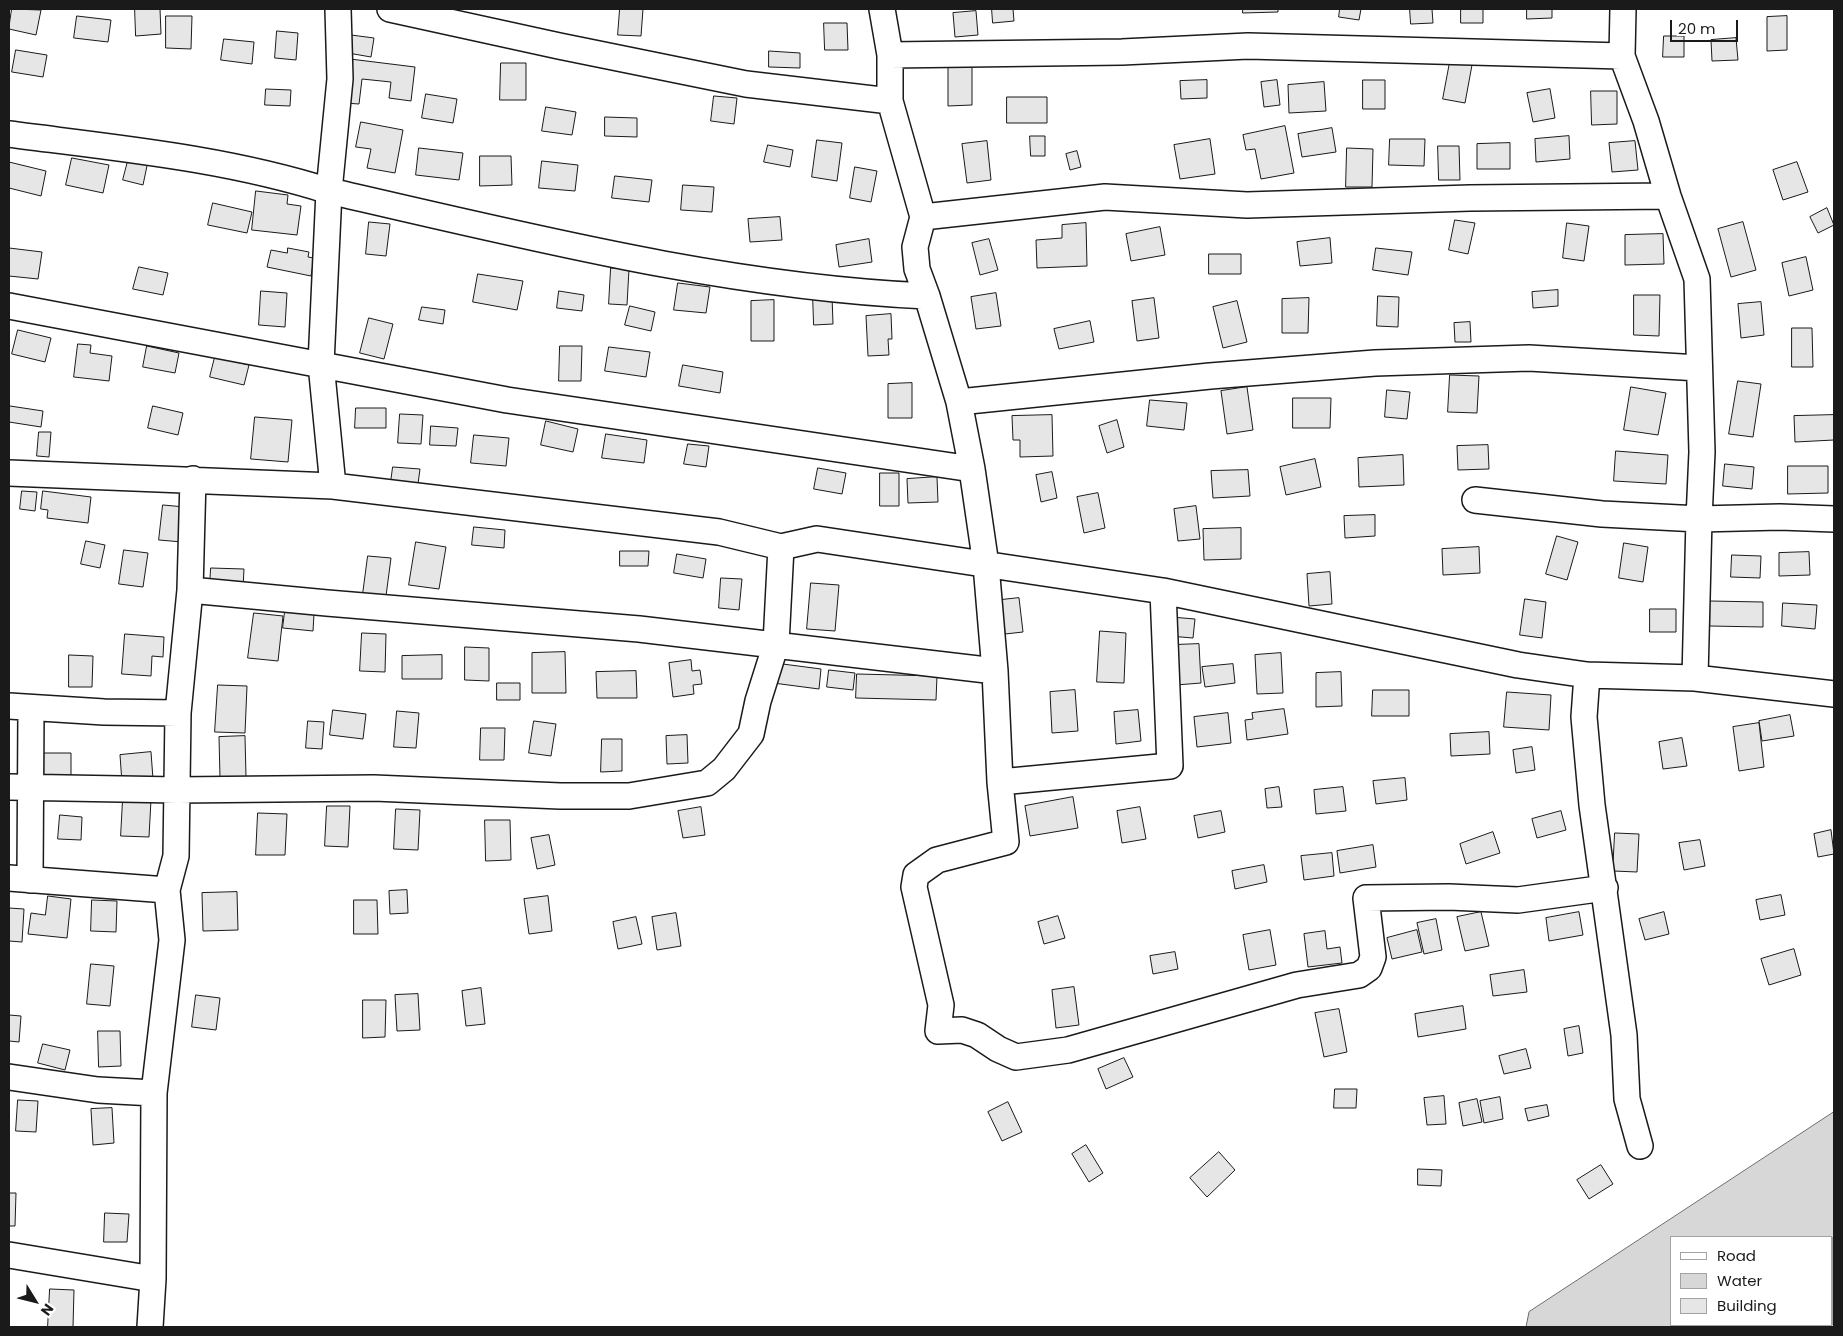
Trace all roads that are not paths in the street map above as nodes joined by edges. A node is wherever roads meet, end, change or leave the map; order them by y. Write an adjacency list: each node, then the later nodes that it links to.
1 (338, 9): 9 (street)
2 (390, 9): 7 (street)
3 (882, 9): 5 (street)
4 (1622, 9): 6 (street)
5 (890, 55): 6 (street); 7 (street)
6 (1622, 56): 10 (street)
7 (890, 101): 11 (street)
8 (9, 134): 9 (street)
9 (329, 191): 12 (street); 14 (street)
10 (1668, 196): 11 (street); 15 (street)
11 (922, 217): 12 (street)
12 (927, 296): 16 (street)
13 (9, 306): 14 (street)
14 (321, 364): 17 (street); 20 (street)
15 (1699, 368): 16 (street); 22 (street)
16 (959, 402): 17 (street)
17 (972, 470): 25 (street)
18 (9, 473): 19 (street)
19 (193, 480): 20 (street); 26 (street)
20 (333, 486): 24 (street)
21 (1474, 500): 22 (street)
22 (1698, 519): 23 (street); 31 (street)
23 (1834, 519)
24 (782, 546): 25 (street); 28 (street)
25 (986, 565): 27 (street); 29 (street)
26 (190, 590): 28 (street); 34 (street)
27 (1163, 591): 30 (street); 35 (street)
28 (776, 644): 29 (street); 37 (street)
29 (995, 671): 35 (street)
30 (1586, 675): 31 (street); 39 (street)
31 (1695, 678): 32 (street)
32 (1834, 694)
33 (20, 708): 34 (street); 36 (street)
34 (178, 713): 37 (street)
35 (1000, 782): 39 (street)
36 (20, 787): 37 (street); 38 (street)
37 (177, 790): 40 (street)
38 (19, 879): 40 (street)
39 (1605, 888): 43 (street)
40 (167, 890): 42 (street)
41 (9, 1078): 42 (street)
42 (154, 1093): 45 (street)
43 (1640, 1146)
44 (9, 1255): 45 (street)
45 (153, 1279): 46 (street)
46 (150, 1327)

